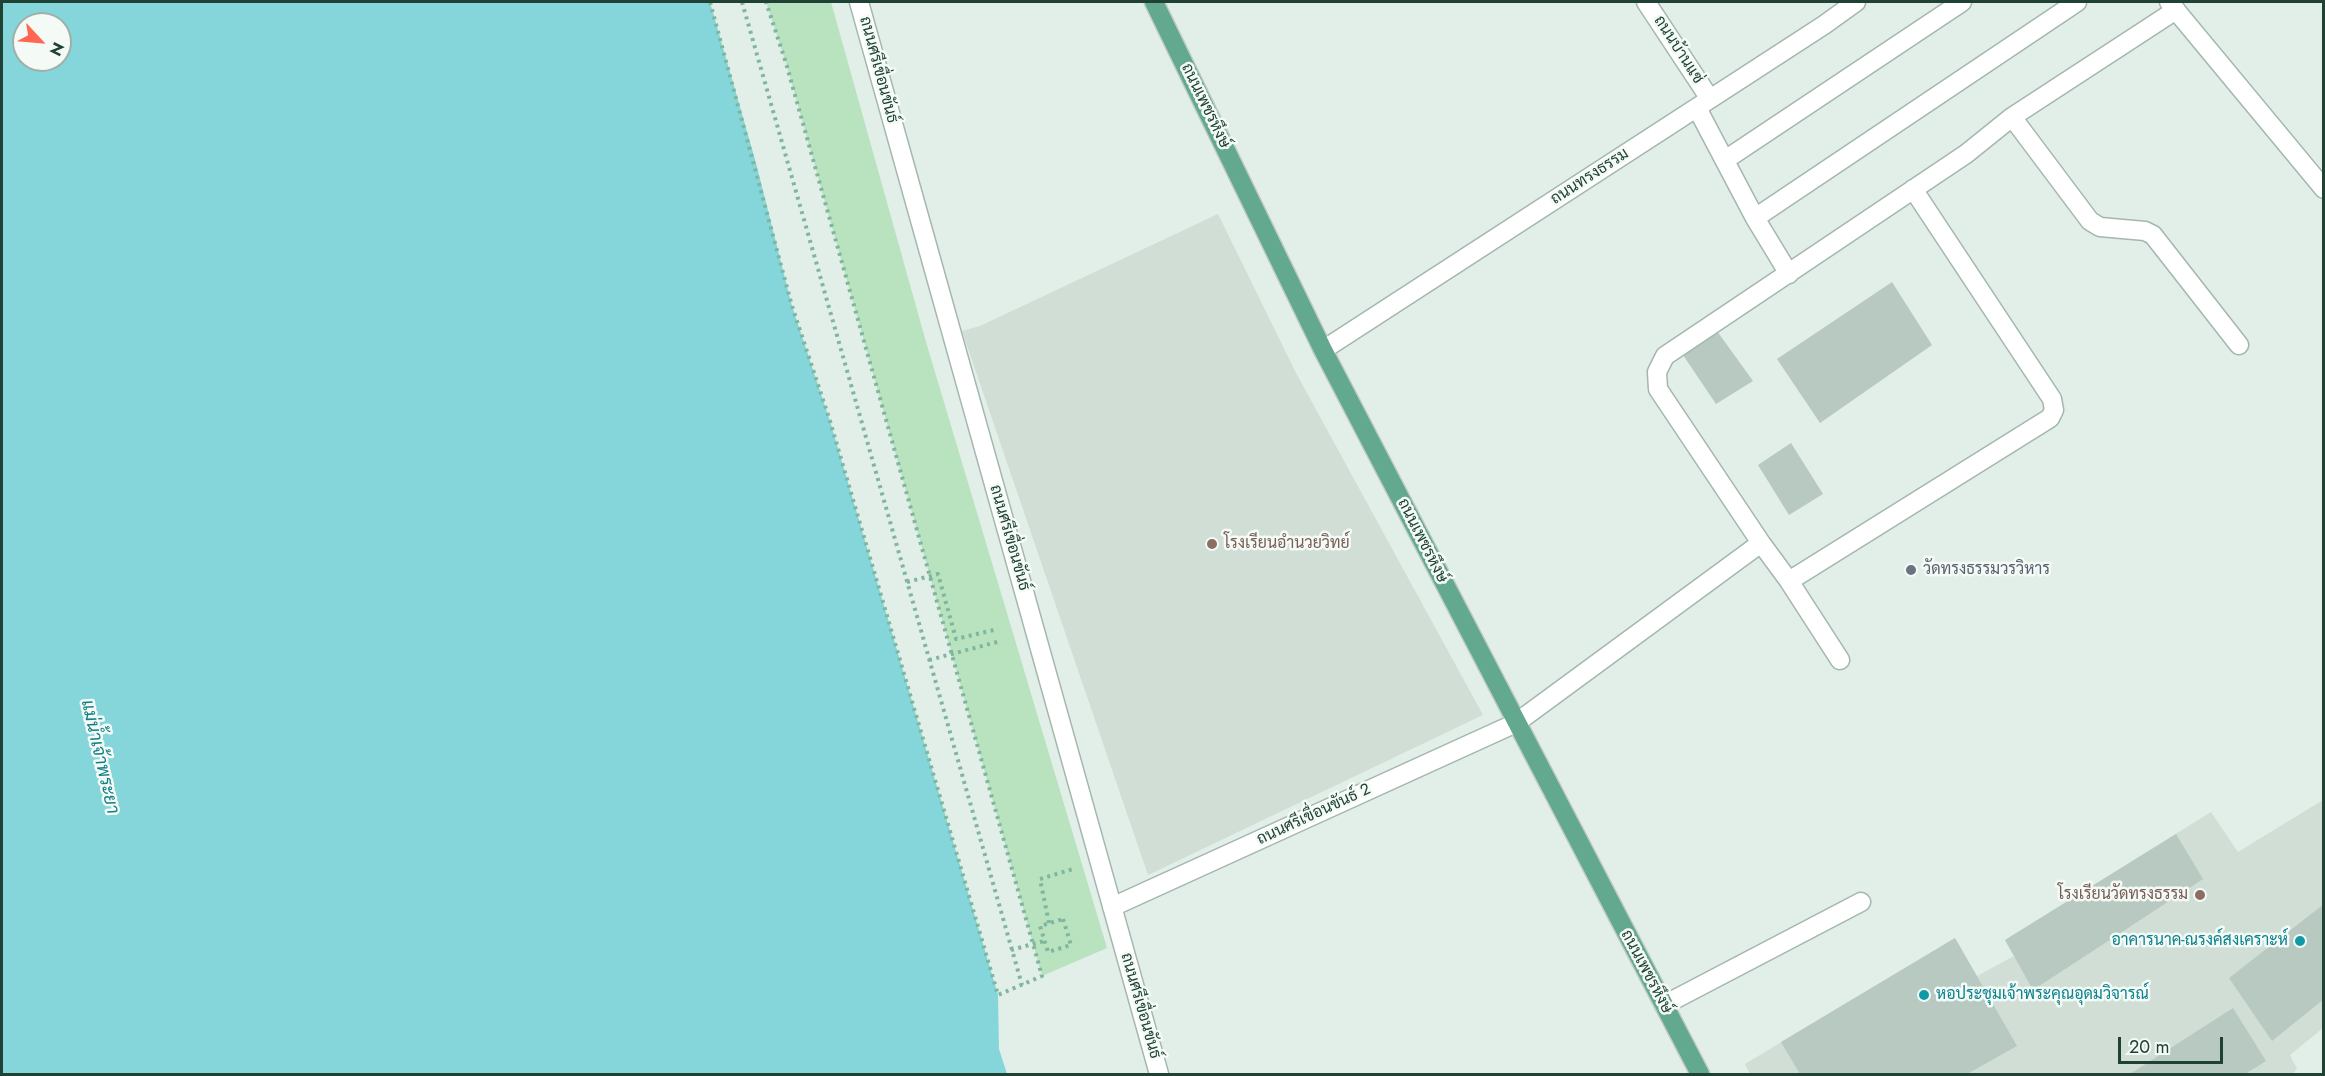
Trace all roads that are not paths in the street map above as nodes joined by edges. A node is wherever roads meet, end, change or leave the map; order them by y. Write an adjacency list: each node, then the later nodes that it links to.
1 (859, 2): 22 (street, ถนนศรีเขื่อนขันธ์)
2 (1154, 2): 16 (main road, ถนนเพชรหึงษ์)
3 (1646, 2): 8 (street, ถนนบ้านแซ่)
4 (1856, 2): 8 (street, ถนนทรงธรรม)
5 (1962, 2): 10 (street)
6 (2077, 2): 13 (street)
7 (2173, 6): 9 (street); 12 (street)
8 (1704, 103): 10 (street, ถนนบ้านแซ่); 16 (street, ถนนทรงธรรม)
9 (2012, 117): 11 (street); 15 (street)
10 (1725, 160): 13 (street, ถนนบ้านแซ่)
11 (1913, 189): 14 (street); 18 (street)
12 (2324, 189)
13 (1755, 218): 14 (street, ถนนบ้านแซ่)
14 (1789, 274): 17 (street)
15 (2239, 345)
16 (1323, 350): 20 (main road, ถนนเพชรหึงษ์)
17 (1761, 543): 18 (street); 20 (street, ถนนศรีเขื่อนขันธ์ 2)
18 (1789, 581): 19 (street)
19 (1840, 660)
20 (1516, 723): 22 (street, ถนนศรีเขื่อนขันธ์ 2); 23 (main road, ถนนเพชรหึงษ์)
21 (1861, 902): 23 (street)
22 (1112, 908): 24 (street, ถนนศรีเขื่อนขันธ์)
23 (1664, 1005): 25 (main road, ถนนเพชรหึงษ์)
24 (1159, 1074)
25 (1700, 1074)

